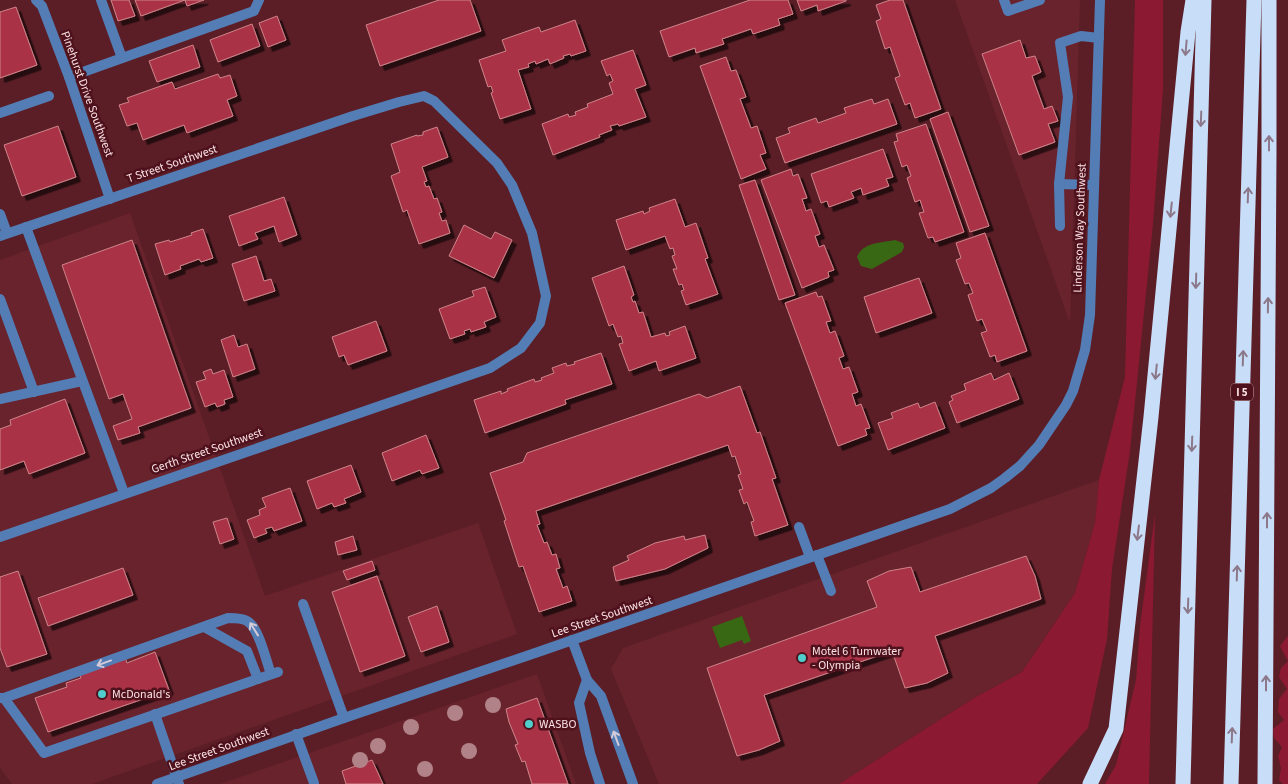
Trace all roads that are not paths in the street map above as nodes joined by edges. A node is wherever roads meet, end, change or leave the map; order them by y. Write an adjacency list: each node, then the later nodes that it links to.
1 (36, 0): 13 (street, Pinehurst Drive Southwest)
2 (101, 0): 12 (street)
3 (260, 0): 12 (street)
4 (1004, 0): 5 (street)
5 (1040, 0)
6 (1100, 0): 11 (street, Linderson Way Southwest)
7 (1193, 0): 48 (highway, one-way to 48)
8 (1204, 0): 49 (highway, one-way to 49)
9 (1254, 0): 50 (highway, I 5, one-way to 9)
10 (1268, 0): 51 (highway, one-way to 10)
11 (1099, 38): 16 (street); 17 (street, Linderson Way Southwest)
12 (122, 58): 13 (street)
13 (69, 77): 18 (street, Pinehurst Drive Southwest)
14 (48, 96): 15 (street)
15 (0, 113)
16 (1059, 184): 17 (street); 20 (street)
17 (1094, 185): 28 (street, Linderson Way Southwest)
18 (110, 198): 21 (street, T Street Southwest); 25 (street, T Street Southwest)
19 (0, 214): 22 (street)
20 (1060, 226)
21 (26, 227): 22 (street, T Street Southwest); 24 (street)
22 (3, 234)
23 (0, 299): 26 (street)
24 (82, 381): 26 (street); 29 (street)
25 (423, 390): 29 (street, Gerth Street Southwest)
26 (34, 392): 27 (street)
27 (0, 399)
28 (1040, 445): 32 (street, Lee Street Southwest)
29 (124, 493): 31 (street, Gerth Street Southwest)
30 (799, 527): 32 (street)
31 (0, 537)
32 (814, 556): 33 (street); 36 (street, Lee Street Southwest)
33 (831, 591)
34 (303, 604): 41 (street)
35 (204, 627): 37 (street); 37 (street, one-way to 35); 39 (street, one-way to 39)
36 (572, 640): 38 (street); 41 (street, Lee Street Southwest)
37 (258, 679): 40 (street)
38 (587, 680): 46 (street); 47 (street, one-way to 38)
39 (2, 698): 40 (street)
40 (155, 714): 43 (street)
41 (344, 718): 42 (street, Lee Street Southwest)
42 (296, 734): 43 (street, Lee Street Southwest); 44 (street)
43 (178, 781): 45 (street, Lee Street Southwest)
44 (314, 783)
45 (157, 784)
46 (600, 784)
47 (633, 784)
48 (1090, 784)
49 (1183, 784)
50 (1231, 784)
51 (1266, 784)

